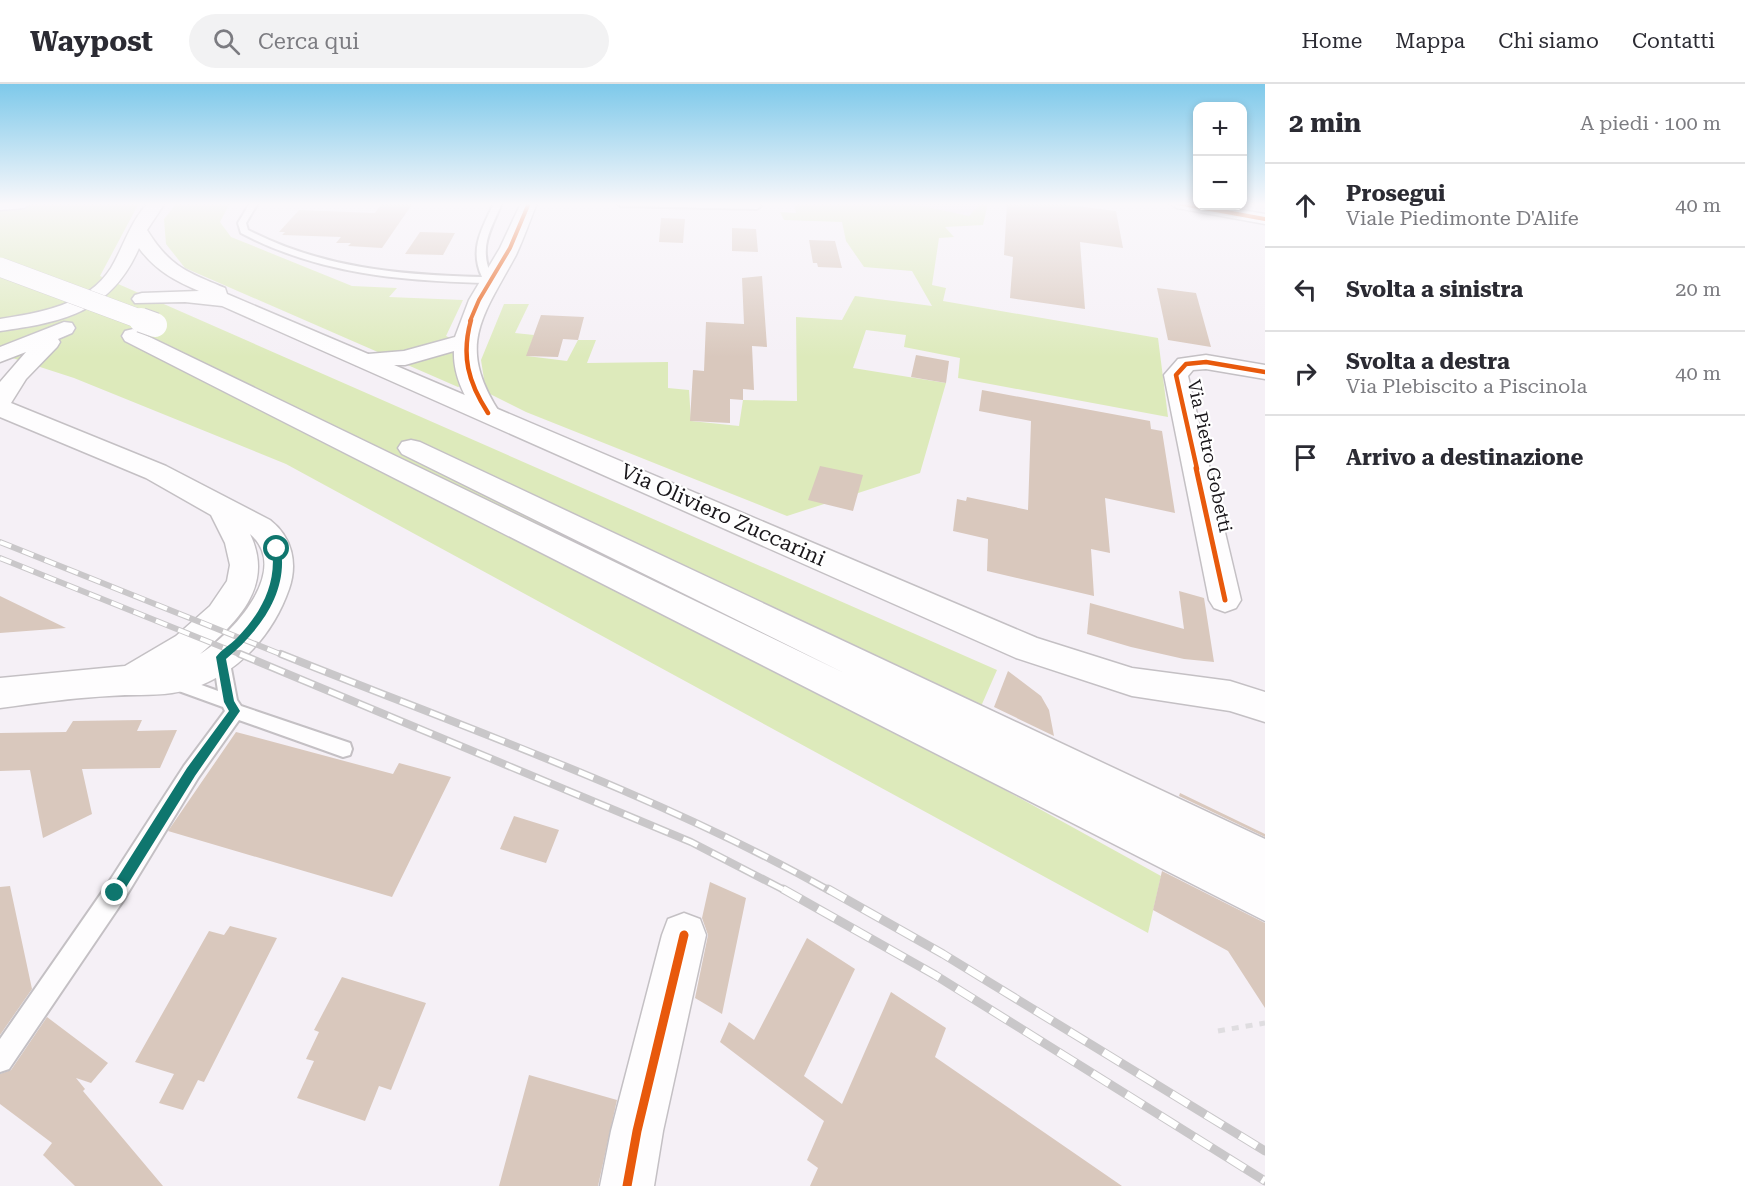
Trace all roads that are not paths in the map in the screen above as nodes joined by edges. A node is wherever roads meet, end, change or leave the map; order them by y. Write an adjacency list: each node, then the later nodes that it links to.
1 (128, 254): 12 (main road)
2 (151, 254): 7 (main road, Via Oliviero Zuccarini)
3 (294, 254): 8 (lane)
4 (478, 254): 8 (lane)
5 (506, 254): 8 (main road)
6 (0, 267): 14 (main road, bridge)
7 (177, 274): 10 (main road); 11 (main road, Via Oliviero Zuccarini)
8 (488, 280): 15 (main road)
9 (0, 284): 14 (main road)
10 (142, 300): 11 (main road, Via Oliviero Zuccarini); 13 (main road)
11 (226, 300): 17 (main road, Via Oliviero Zuccarini)
12 (0, 325)
13 (70, 325): 16 (main road); 19 (main road)
14 (144, 331): 31 (main road)
15 (464, 341): 17 (main road); 20 (main road)
16 (0, 355)
17 (364, 360): 20 (main road, Via Oliviero Zuccarini)
18 (1265, 372): 22 (main road, Via Pietro Gobetti)
19 (0, 404): 21 (main road)
20 (488, 413): 28 (main road, Via Oliviero Zuccarini)
21 (222, 509): 23 (main road); 24 (main road)
22 (1226, 600)
23 (221, 657): 25 (main road); 29 (lane)
24 (126, 680): 25 (main road); 27 (main road)
25 (168, 680): 29 (lane)
26 (1265, 692): 28 (main road, Via Oliviero Zuccarini)
27 (3, 694)
28 (1230, 696): 30 (main road, Via Oliviero Zuccarini)
29 (232, 706): 32 (lane); 36 (lane)
30 (1265, 707)
31 (974, 736): 33 (main road); 34 (main road)
32 (343, 749)
33 (1265, 860)
34 (1265, 900)
35 (684, 935): 37 (main road)
36 (0, 1060)
37 (627, 1186)

